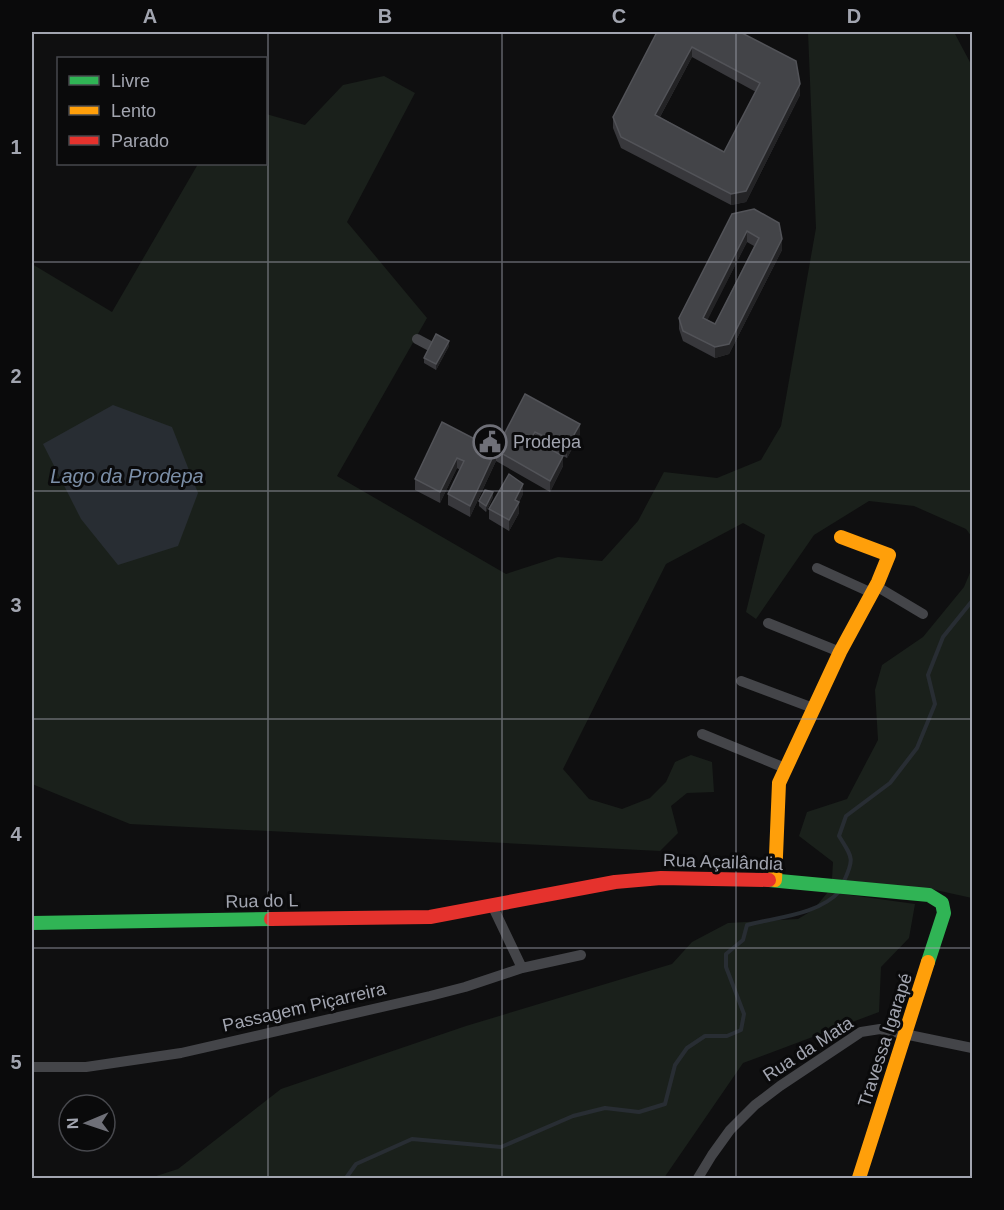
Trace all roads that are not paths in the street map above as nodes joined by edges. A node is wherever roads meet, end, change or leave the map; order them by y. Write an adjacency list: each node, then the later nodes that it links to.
1 (417, 339): 2 (street)
2 (432, 347)
3 (841, 537): 5 (street)
4 (817, 568): 5 (street)
5 (874, 589): 6 (street); 8 (street)
6 (923, 614)
7 (768, 622): 8 (street)
8 (840, 652): 10 (street)
9 (741, 681): 10 (street)
10 (813, 708): 12 (street)
11 (702, 734): 12 (street)
12 (785, 768): 13 (street)
13 (775, 880): 14 (street, Rua Açailândia); 15 (street, Rua Açailândia)
14 (492, 905): 16 (street, Rua do L); 18 (street)
15 (944, 913): 19 (street, Travessa Igarapé)
16 (32, 923)
17 (581, 955): 18 (street, Passagem Piçarreira)
18 (522, 968): 21 (street, Passagem Piçarreira)
19 (907, 1033): 20 (street, Rua da Mata); 22 (street, Rua da Mata); 24 (street, Travessa Igarapé)
20 (972, 1048)
21 (32, 1066)
22 (698, 1178): 23 (street)
23 (704, 1179)
24 (859, 1179)

